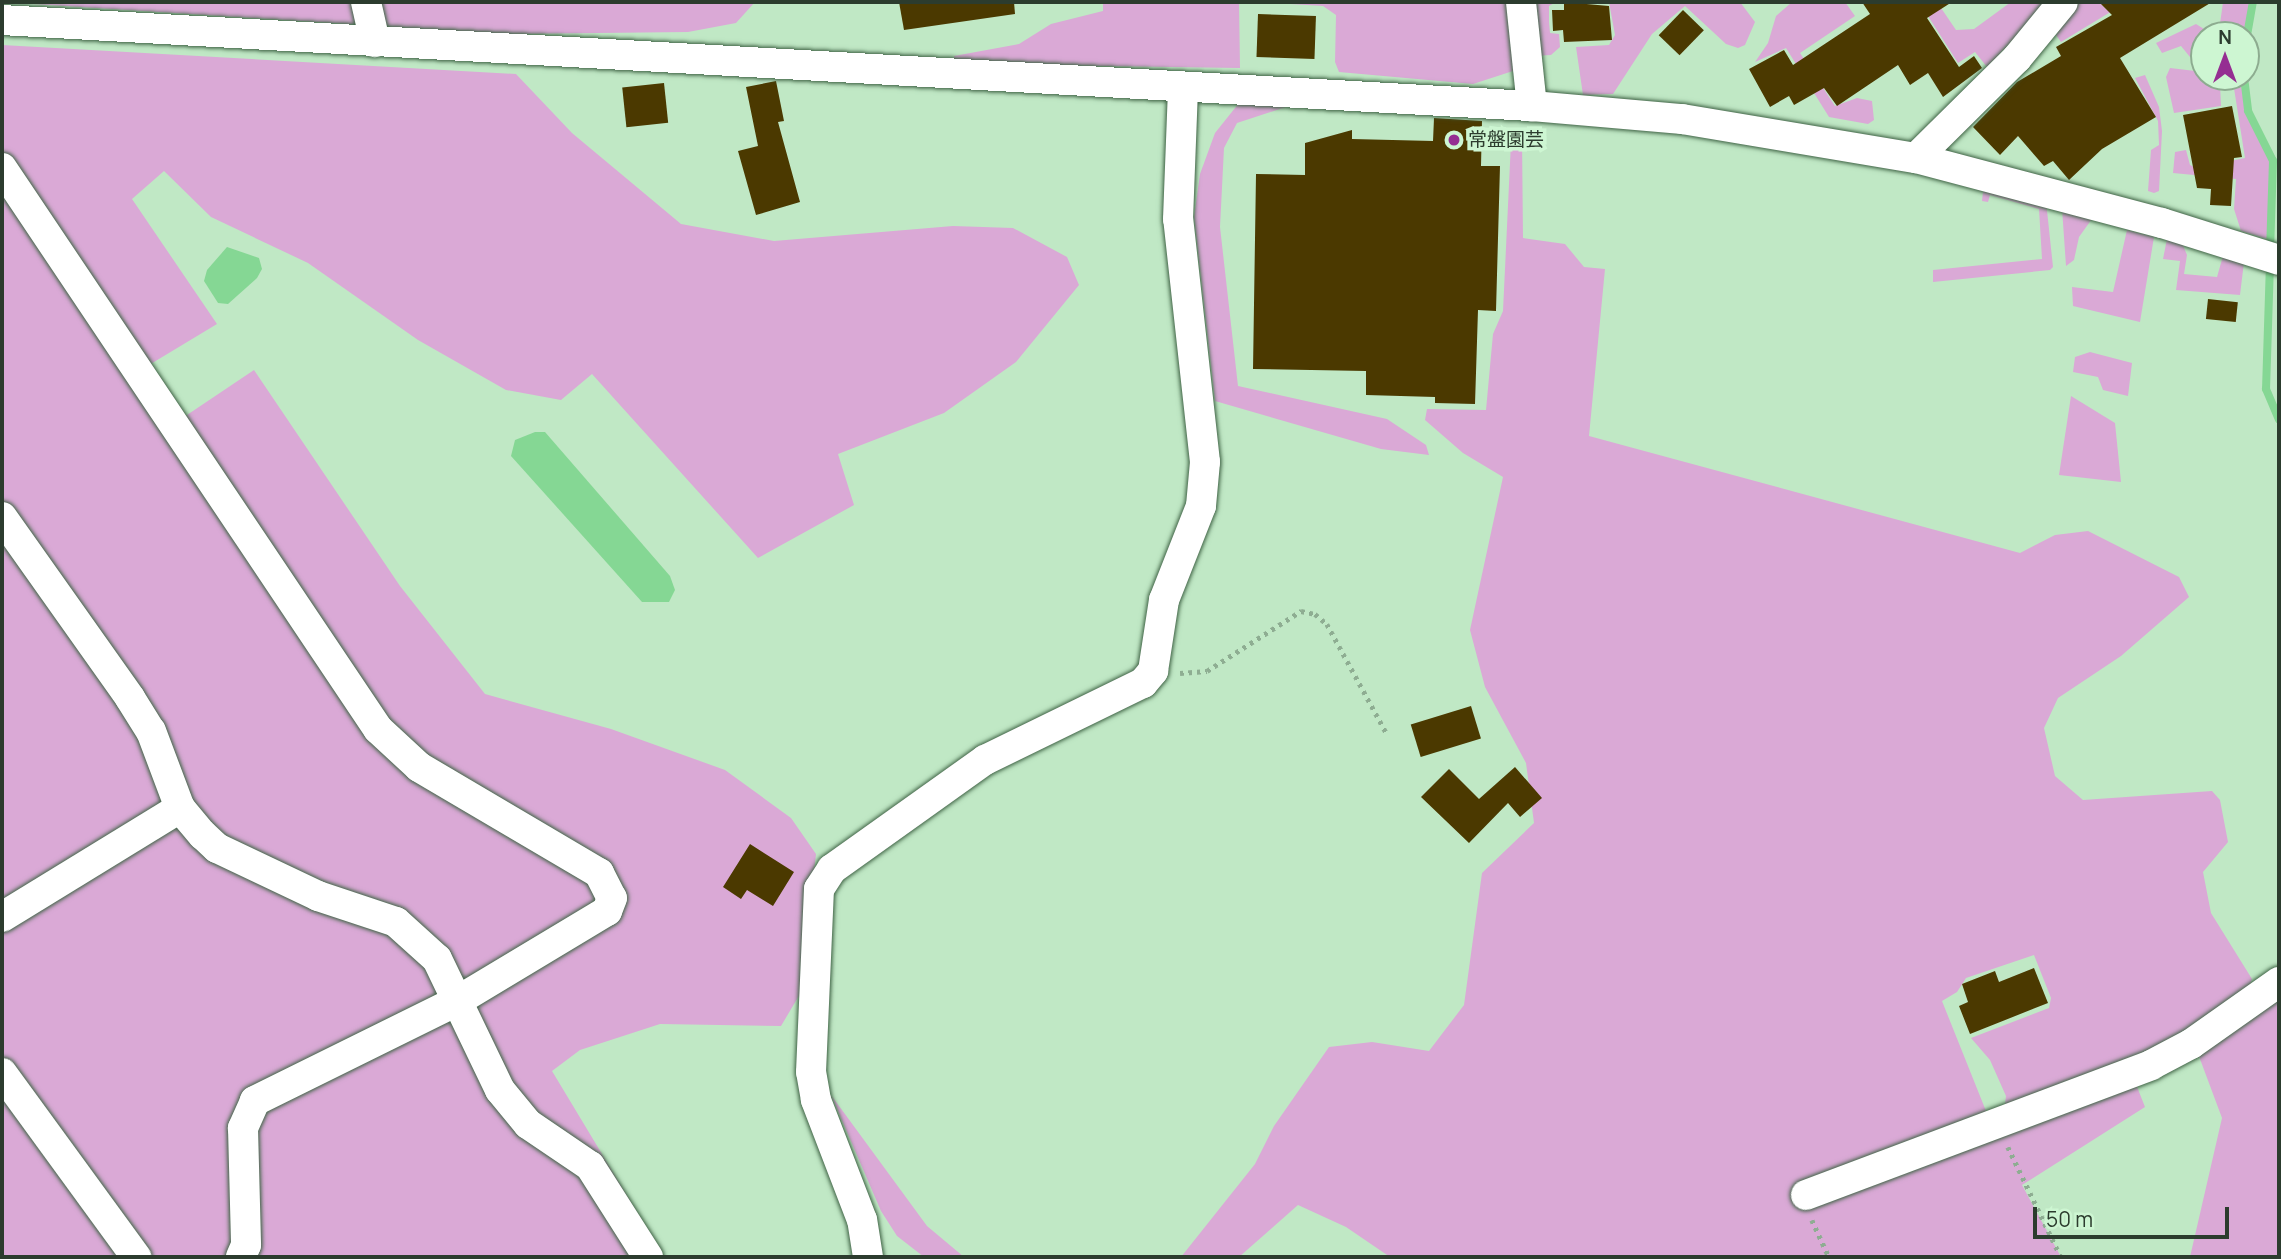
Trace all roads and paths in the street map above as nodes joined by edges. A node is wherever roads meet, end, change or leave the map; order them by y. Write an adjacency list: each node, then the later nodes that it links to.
1 (366, 2): 5 (street)
2 (1521, 2): 7 (street)
3 (2063, 2): 8 (street)
4 (2, 20): 5 (street)
5 (375, 42): 6 (street)
6 (1183, 88): 7 (street); 12 (street)
7 (1532, 106): 8 (street)
8 (1916, 158): 10 (street)
9 (2, 168): 17 (street)
10 (2279, 260)
11 (2, 517): 14 (street)
12 (1156, 665): 13 (path); 24 (street)
13 (1387, 734)
14 (180, 808): 15 (street); 17 (street)
15 (2, 917)
16 (2279, 982): 19 (street)
17 (459, 1000): 22 (street); 23 (street)
18 (2, 1073): 21 (street)
19 (1998, 1123): 20 (street); 26 (path)
20 (1806, 1195): 25 (path)
21 (136, 1257)
22 (242, 1257)
23 (648, 1257)
24 (868, 1257)
25 (1829, 1257)
26 (2062, 1257)

